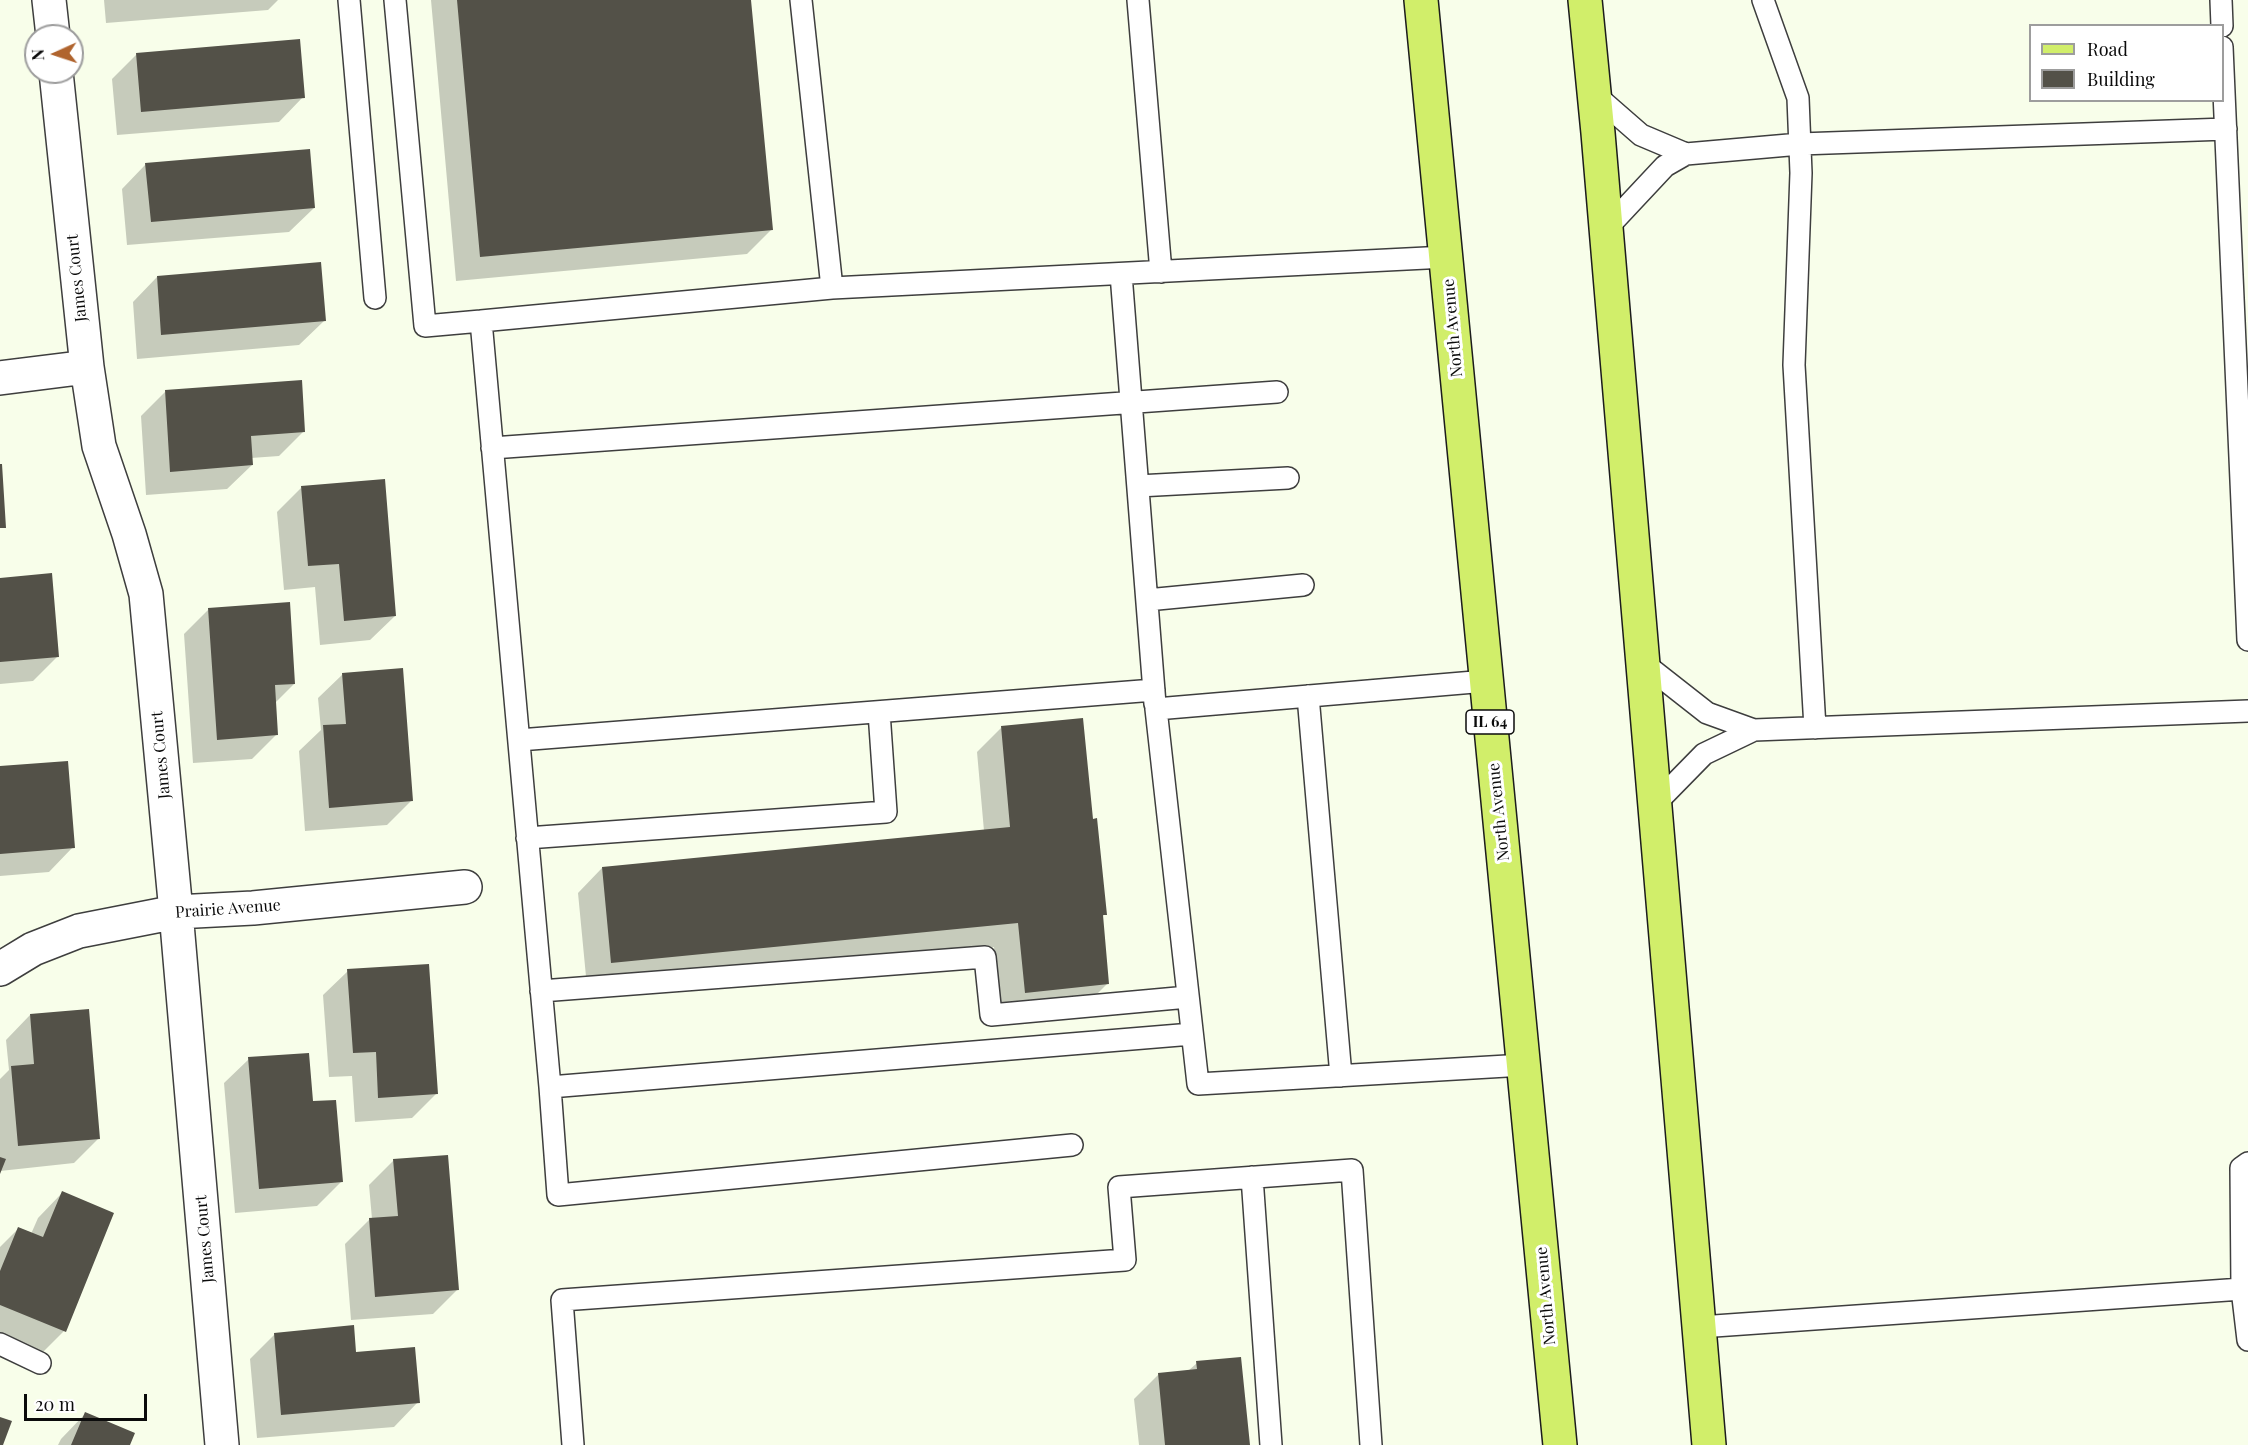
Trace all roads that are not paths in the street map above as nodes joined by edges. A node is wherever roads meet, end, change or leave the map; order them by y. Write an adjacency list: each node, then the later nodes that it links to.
1 (49, 0): 10 (street)
2 (349, 0): 23 (lane)
3 (395, 0): 24 (lane)
4 (801, 0): 22 (lane)
5 (1138, 0): 20 (lane)
6 (1421, 0): 19 (main road, North Avenue / IL 64)
7 (1585, 0): 14 (main road)
8 (1763, 0): 16 (lane)
9 (2221, 0): 11 (lane)
10 (52, 24)
11 (2222, 24)
12 (2224, 74): 15 (lane)
13 (57, 84): 25 (street, James Court)
14 (1594, 93): 17 (lane); 18 (main road)
15 (2226, 129): 16 (lane); 34 (lane)
16 (1800, 144): 17 (lane); 41 (lane)
17 (1686, 154): 18 (lane)
18 (1606, 229): 35 (main road)
19 (1446, 257): 20 (lane); 36 (main road, North Avenue / IL 64)
20 (1161, 272): 21 (lane)
21 (1121, 274): 22 (lane); 28 (lane)
22 (832, 288): 24 (lane)
23 (375, 298)
24 (481, 321): 29 (lane)
25 (87, 367): 26 (street); 47 (street, James Court)
26 (0, 378)
27 (1277, 392): 28 (lane)
28 (1132, 402): 29 (lane); 31 (lane)
29 (492, 448): 43 (lane)
30 (1288, 478): 31 (lane)
31 (1138, 486): 33 (lane)
32 (1303, 585): 33 (lane)
33 (1147, 600): 38 (lane)
34 (2248, 640)
35 (1642, 662): 42 (lane); 44 (main road)
36 (1486, 681): 37 (lane); 52 (main road, North Avenue / IL 64)
37 (1308, 696): 38 (lane); 53 (lane)
38 (1155, 699): 40 (lane); 50 (lane)
39 (2248, 711): 41 (lane)
40 (879, 712): 43 (lane); 45 (lane)
41 (1815, 728): 42 (lane)
42 (1754, 730): 44 (lane)
43 (519, 740): 45 (lane)
44 (1654, 806): 59 (main road)
45 (527, 838): 49 (lane)
46 (465, 887): 47 (street, Prairie Avenue)
47 (176, 912): 48 (street, Prairie Avenue); 63 (street, James Court)
48 (0, 969)
49 (541, 991): 50 (lane); 54 (lane)
50 (1188, 997): 51 (lane)
51 (1192, 1034): 53 (lane); 54 (lane)
52 (1524, 1065): 53 (lane); 67 (main road, North Avenue / IL 64)
53 (1341, 1076)
54 (550, 1087): 55 (lane)
55 (1072, 1145)
56 (2248, 1164): 58 (lane)
57 (1252, 1178): 64 (lane); 65 (lane); 66 (lane)
58 (2242, 1289): 59 (lane); 60 (lane)
59 (1700, 1327): 68 (main road)
60 (2248, 1340)
61 (0, 1344): 62 (lane)
62 (40, 1363)
63 (222, 1445)
64 (573, 1445)
65 (1271, 1445)
66 (1371, 1445)
67 (1560, 1445)
68 (1709, 1445)

